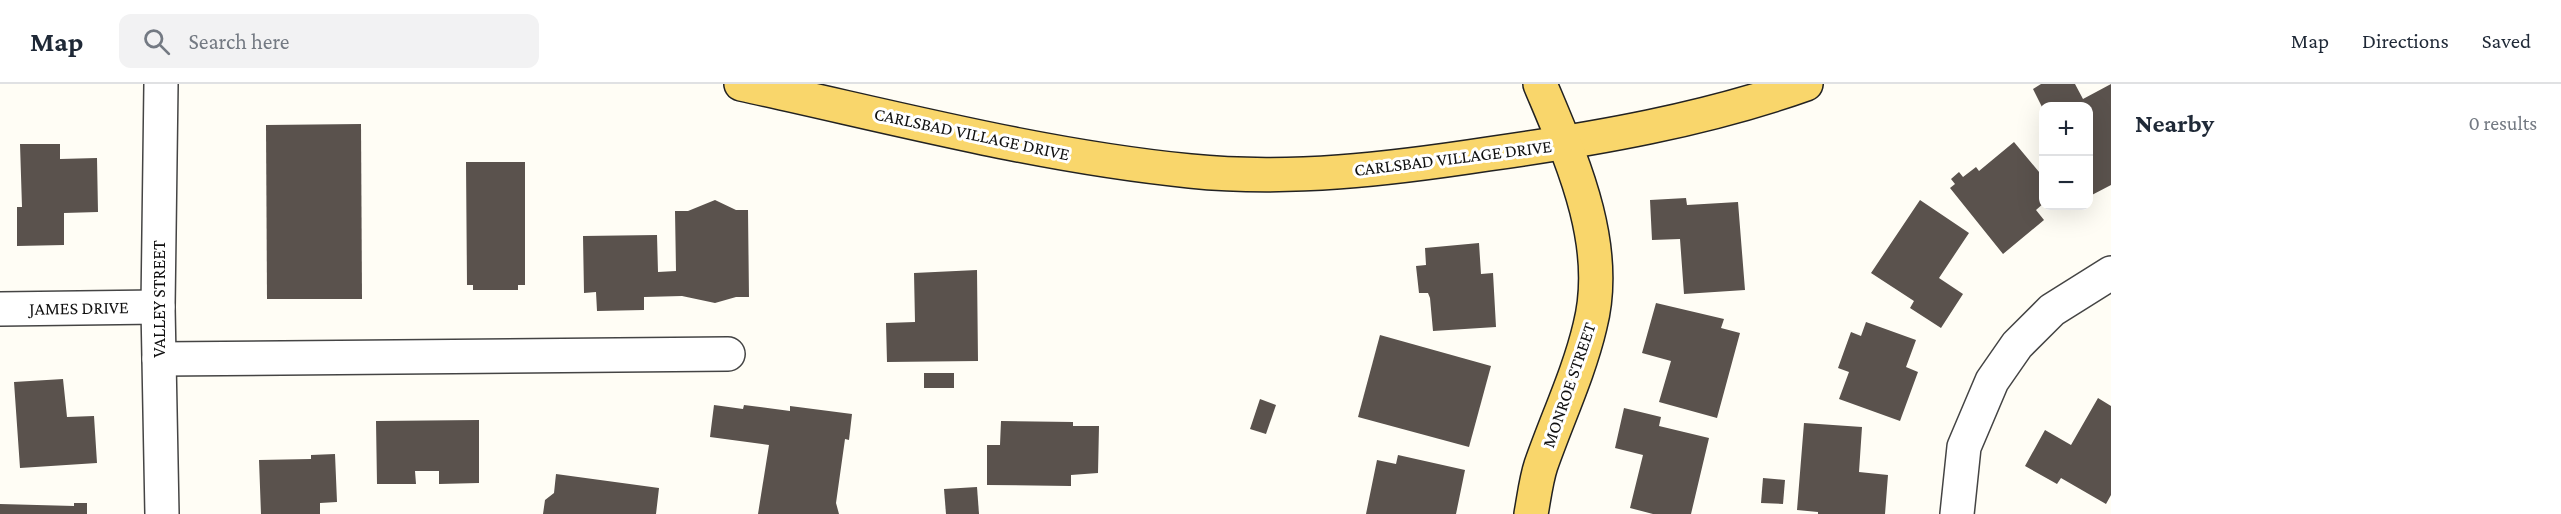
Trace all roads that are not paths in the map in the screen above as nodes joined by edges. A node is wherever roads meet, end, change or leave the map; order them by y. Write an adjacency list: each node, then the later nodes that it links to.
1 (161, 84): 7 (street, VALLEY STREET)
2 (741, 84): 5 (main road, CARLSBAD VILLAGE DRIVE)
3 (1540, 84): 5 (main road, MONROE STREET)
4 (1806, 84): 5 (main road, CARLSBAD VILLAGE DRIVE)
5 (1565, 143): 12 (main road, MONROE STREET)
6 (2111, 273): 13 (street)
7 (158, 307): 8 (street, JAMES DRIVE); 10 (street, VALLEY STREET)
8 (0, 309)
9 (728, 354): 10 (street)
10 (159, 359): 11 (street, VALLEY STREET)
11 (162, 514)
12 (1531, 514)
13 (1957, 514)

